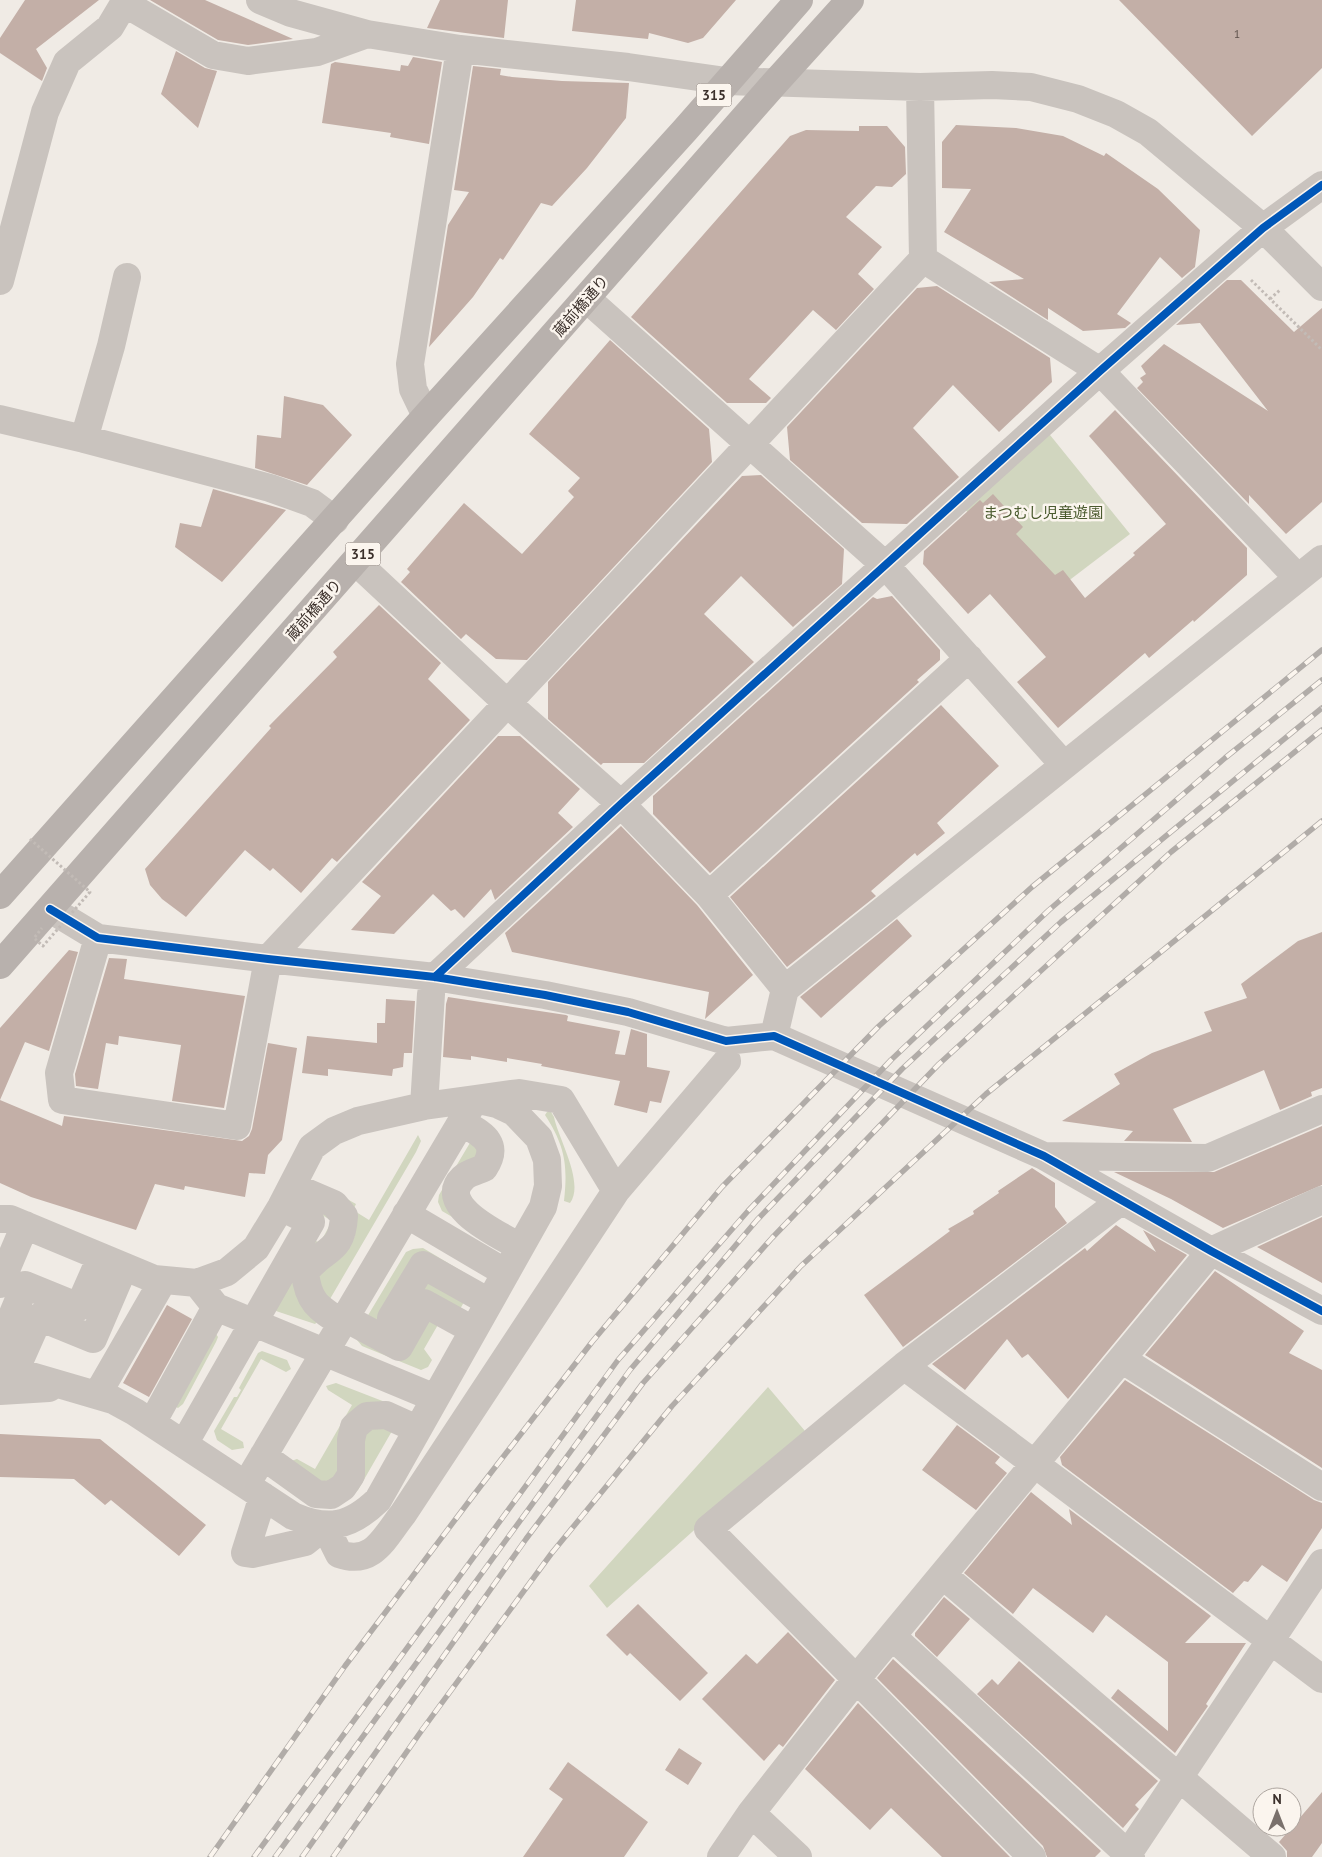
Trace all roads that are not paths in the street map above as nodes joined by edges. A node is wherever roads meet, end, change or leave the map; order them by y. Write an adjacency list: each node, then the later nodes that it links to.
1 (260, 0): 5 (street)
2 (798, 0): 7 (main road, 315)
3 (125, 2): 5 (street); 14 (street)
4 (848, 3): 8 (main road, 315)
5 (367, 34): 6 (street)
6 (460, 49): 7 (street); 18 (street)
7 (726, 81): 8 (street); 18 (main road, 315)
8 (774, 84): 9 (street); 16 (main road, 蔵前橋通り / 315)
9 (920, 88): 11 (street); 12 (street)
10 (1322, 185): 11 (street)
11 (1263, 228): 15 (street); 17 (street)
12 (923, 259): 17 (street); 21 (street)
13 (127, 277): 20 (street)
14 (0, 281)
15 (1322, 288)
16 (587, 299): 21 (street); 24 (main road, 蔵前橋通り / 315)
17 (1100, 371): 25 (street); 26 (street)
18 (426, 416): 22 (main road, 315)
19 (0, 420): 20 (street)
20 (84, 439): 22 (street)
21 (749, 445): 25 (street); 28 (street)
22 (334, 520): 31 (main road, 315)
23 (1322, 558): 26 (street)
24 (356, 562): 28 (street); 33 (main road, 蔵前橋通り / 315)
25 (886, 566): 27 (street); 30 (street)
26 (1298, 578): 29 (street)
27 (969, 658): 29 (street); 32 (street)
28 (508, 704): 30 (street); 35 (street)
29 (1064, 765): 38 (street)
30 (622, 804): 32 (street); 37 (street)
31 (0, 895)
32 (709, 896): 38 (street)
33 (46, 918): 34 (street); 36 (main road, 蔵前橋通り / 315)
34 (98, 938): 35 (street); 35 (street)
35 (268, 960): 37 (street)
36 (0, 965)
37 (433, 986): 39 (street); 42 (street)
38 (785, 989): 39 (street)
39 (774, 1036): 45 (street)
40 (727, 1061): 46 (street)
41 (474, 1099): 42 (street); 44 (street); 46 (street); 52 (street)
42 (424, 1106): 47 (street)
43 (1322, 1109): 45 (street)
44 (461, 1122): 50 (street); 52 (street)
45 (1044, 1156): 48 (street)
46 (616, 1191): 80 (street)
47 (287, 1197): 57 (street); 63 (street); 64 (street)
48 (1122, 1200): 53 (street); 69 (street)
49 (1322, 1200): 53 (street)
50 (406, 1214): 55 (street); 63 (street)
51 (12, 1222): 54 (street); 58 (street)
52 (520, 1247): 55 (street)
53 (1211, 1251): 61 (street); 68 (street)
54 (113, 1262): 56 (street); 66 (street); 70 (street)
55 (506, 1273): 59 (street)
56 (162, 1282): 57 (street); 71 (street)
57 (197, 1283): 60 (street)
58 (0, 1284)
59 (489, 1302): 62 (street); 65 (street)
60 (216, 1307): 64 (street); 73 (street)
61 (1322, 1311)
62 (391, 1318)
63 (343, 1321): 65 (street); 67 (street)
64 (252, 1322): 67 (street); 75 (street)
65 (473, 1330): 72 (street)
66 (0, 1345)
67 (324, 1352): 72 (street); 76 (street)
68 (1123, 1360): 77 (street); 78 (street)
69 (904, 1366): 77 (street); 85 (street)
70 (5, 1376): 71 (street)
71 (97, 1396): 73 (street)
72 (435, 1398): 74 (street)
73 (152, 1423): 75 (street)
74 (417, 1429): 76 (street); 80 (street)
75 (184, 1444): 79 (street)
76 (263, 1456): 79 (street)
77 (1035, 1464): 82 (street); 84 (street)
78 (1322, 1487)
79 (254, 1491): 80 (street); 80 (street)
80 (325, 1526)
81 (1322, 1563): 84 (street)
82 (944, 1576): 83 (street); 87 (street)
83 (892, 1636): 85 (street); 89 (street)
84 (1271, 1641): 86 (street); 87 (street)
85 (857, 1678): 88 (street); 92 (street)
86 (1322, 1679)
87 (1179, 1776): 89 (street); 93 (street)
88 (750, 1814): 90 (street); 91 (street)
89 (1128, 1856)
90 (721, 1857)
91 (798, 1857)
92 (1032, 1857)
93 (1272, 1857)

